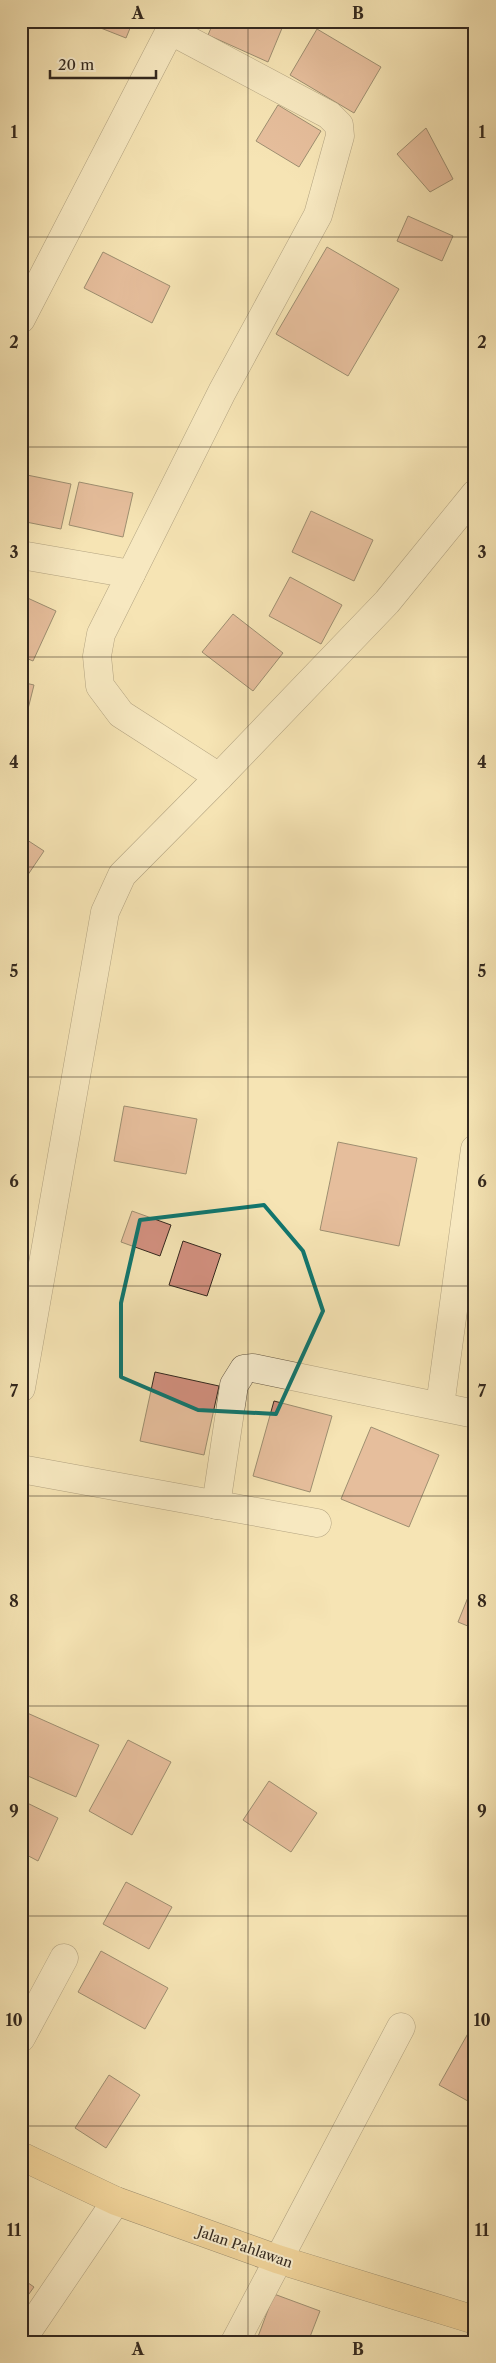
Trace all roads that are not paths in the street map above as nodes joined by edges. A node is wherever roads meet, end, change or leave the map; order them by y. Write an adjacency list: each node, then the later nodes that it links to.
1 (173, 26): 2 (street); 5 (street)
2 (21, 318)
3 (475, 494): 6 (street)
4 (21, 555): 5 (street)
5 (131, 574): 6 (street)
6 (219, 777): 8 (street)
7 (475, 1150): 9 (street)
8 (21, 1388)
9 (440, 1406): 10 (street); 12 (street)
10 (475, 1414)
11 (21, 1468): 12 (street)
12 (216, 1505): 13 (street)
13 (317, 1523)
14 (64, 1958): 16 (street)
15 (401, 2026): 19 (street)
16 (21, 2038)
17 (21, 2156): 18 (highway, Jalan Pahlawan)
18 (116, 2201): 19 (highway, Jalan Pahlawan); 21 (street)
19 (277, 2259): 20 (highway, Jalan Pahlawan); 22 (street)
20 (475, 2320)
21 (21, 2341)
22 (235, 2342)

